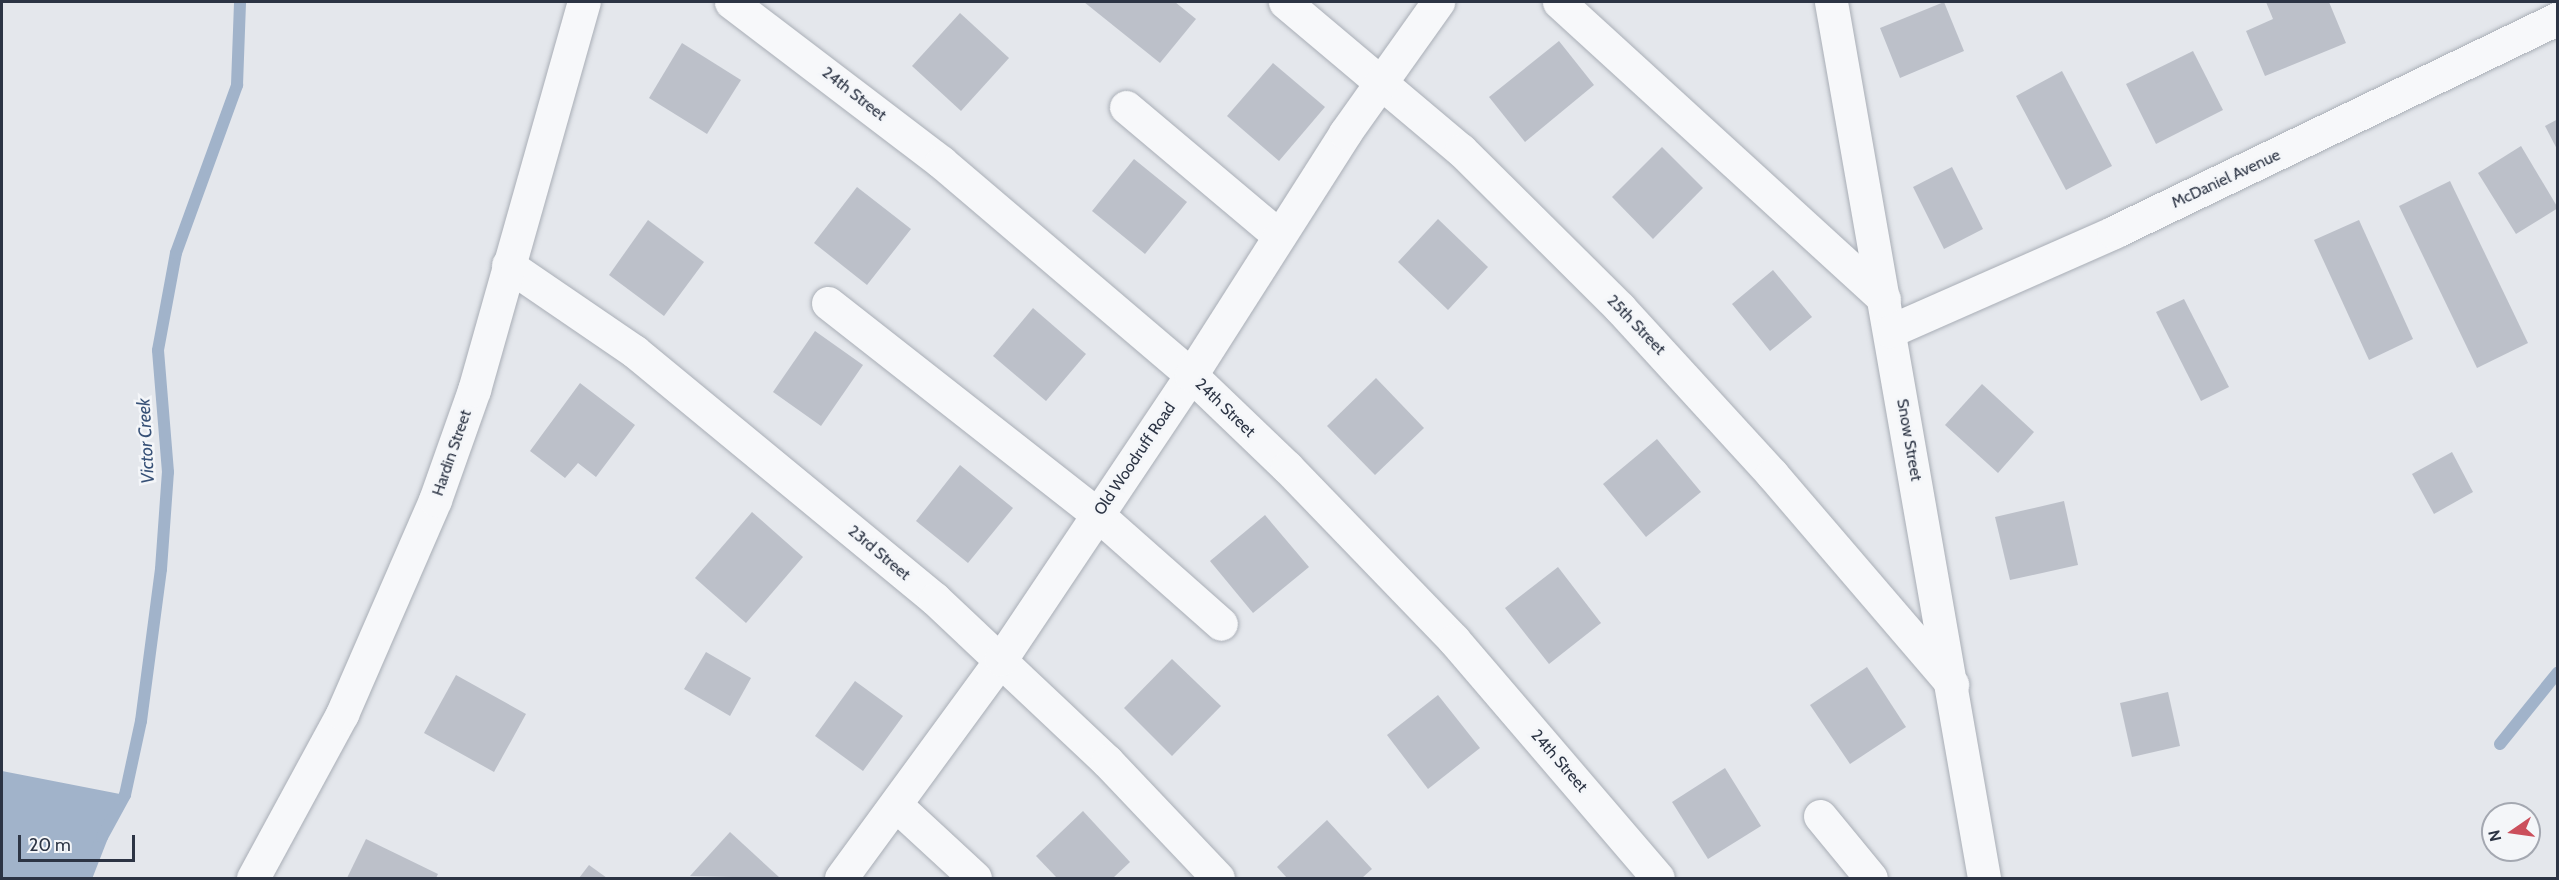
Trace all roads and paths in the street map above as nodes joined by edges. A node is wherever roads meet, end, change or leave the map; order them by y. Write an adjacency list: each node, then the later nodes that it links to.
1 (584, 2): 11 (street, Hardin Street)
2 (732, 2): 15 (street, 24th Street)
3 (1285, 2): 8 (street, 25th Street)
4 (1438, 2): 8 (street, Old Woodruff Road)
5 (1559, 2): 12 (street)
6 (1832, 2): 12 (street, Snow Street)
7 (2558, 18): 14 (street, McDaniel Avenue)
8 (1382, 81): 10 (street, Old Woodruff Road); 19 (street, 25th Street)
9 (1126, 107): 10 (street)
10 (1279, 236): 15 (street, Old Woodruff Road)
11 (508, 265): 18 (street, 23rd Street); 22 (street, Hardin Street)
12 (1884, 299): 14 (street, Snow Street)
13 (828, 303): 16 (street)
14 (1890, 331): 19 (street, Snow Street)
15 (1191, 375): 16 (street, Old Woodruff Road); 26 (street, 24th Street)
16 (1098, 515): 17 (street); 18 (street, Old Woodruff Road)
17 (1221, 624)
18 (1001, 659): 20 (street, Old Woodruff Road); 25 (street, 23rd Street)
19 (1952, 684): 28 (street, Snow Street)
20 (897, 806): 23 (street, Old Woodruff Road); 24 (street)
21 (1820, 816): 27 (street)
22 (253, 879)
23 (841, 879)
24 (975, 879)
25 (1218, 879)
26 (1658, 879)
27 (1871, 879)
28 (1984, 879)

